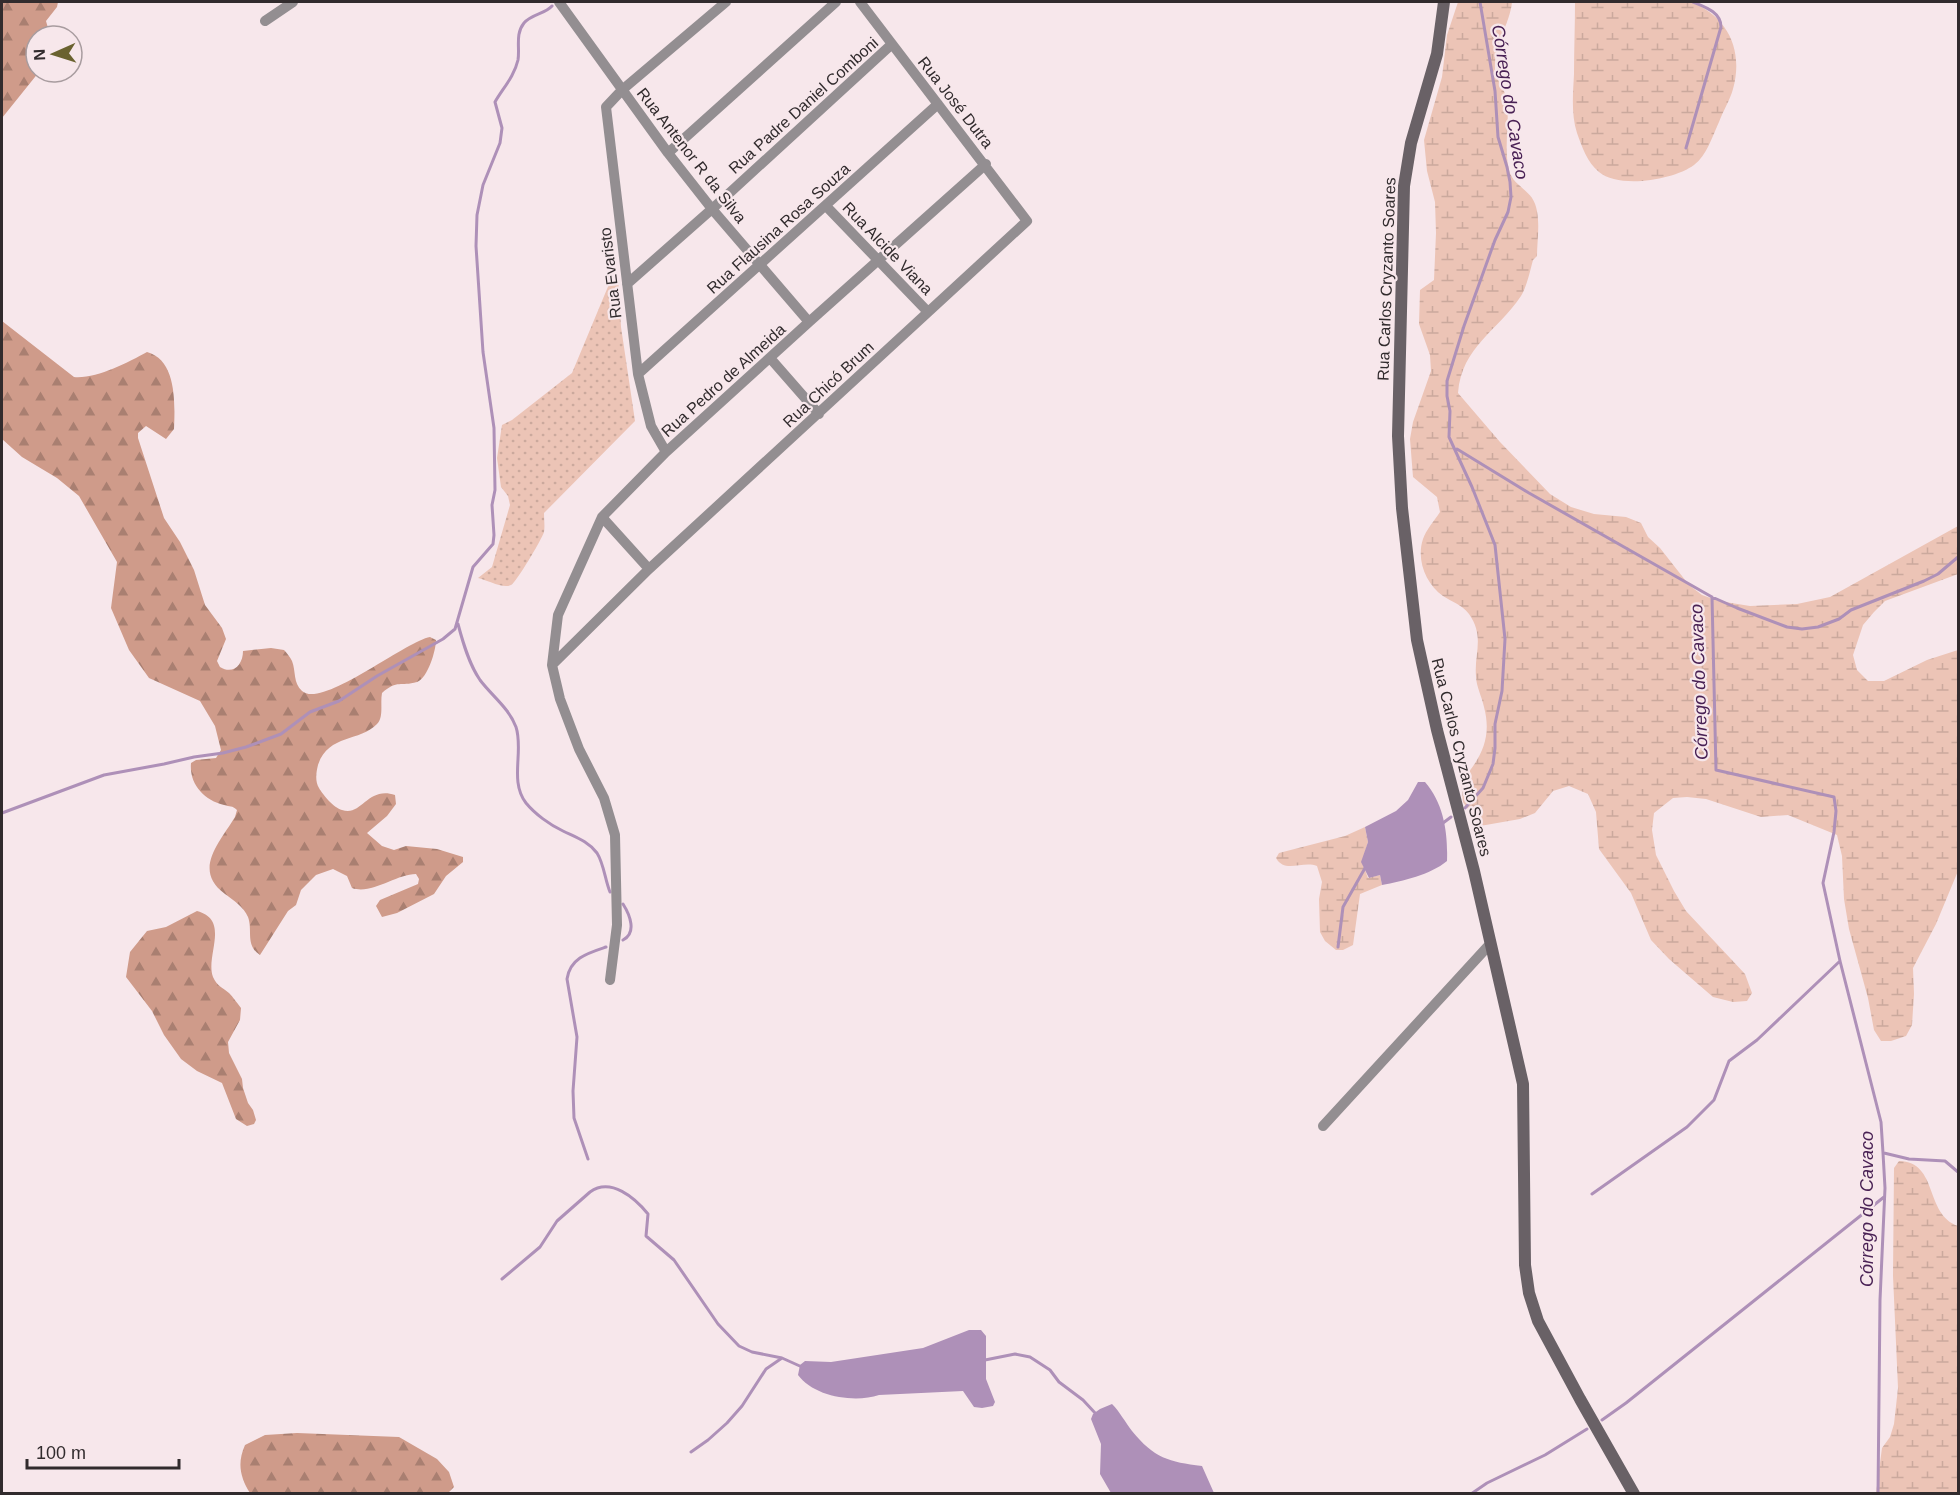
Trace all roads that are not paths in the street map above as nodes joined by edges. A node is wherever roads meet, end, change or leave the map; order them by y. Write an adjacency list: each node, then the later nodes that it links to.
1 (292, 2): 7 (street)
2 (559, 2): 9 (street, Rua Antenor R da Silva)
3 (726, 2): 9 (street)
4 (836, 2): 11 (street)
5 (860, 2): 8 (street, Rua José Dutra)
6 (1444, 2): 28 (street, Rua Carlos Cryzanto Soares)
7 (265, 21)
8 (892, 44): 10 (street, Rua José Dutra); 14 (street, Rua Padre Daniel Comboni)
9 (622, 90): 11 (street, Rua Antenor R da Silva); 18 (street, Rua Evaristo)
10 (938, 104): 12 (street, Rua José Dutra); 13 (street, Rua Flausina Rosa Souza)
11 (668, 153): 14 (street, Rua Antenor R da Silva)
12 (986, 165): 15 (street, Rua José Dutra); 16 (street, Rua Pedro de Almeida)
13 (826, 206): 16 (street, Rua Alcide Viana); 17 (street, Rua Flausina Rosa Souza)
14 (712, 209): 17 (street, Rua Antenor R da Silva); 18 (street, Rua Padre Daniel Comboni)
15 (1028, 221): 19 (street, Rua Chicó Brum)
16 (878, 261): 19 (street, Rua Alcide Viana); 20 (street, Rua Pedro de Almeida)
17 (761, 265): 20 (street, Rua Antenor R da Silva); 22 (street, Rua Flausina Rosa Souza)
18 (627, 284): 22 (street, Rua Evaristo)
19 (928, 312): 23 (street, Rua Chicó Brum)
20 (809, 322): 21 (street, Rua Pedro de Almeida)
21 (770, 358): 23 (street); 24 (street, Rua Pedro de Almeida)
22 (638, 374): 24 (street, Rua Evaristo)
23 (819, 414): 26 (street, Rua Chicó Brum)
24 (666, 452): 25 (street, Rua Pedro de Almeida)
25 (602, 517): 26 (street); 27 (street, Rua Pedro de Almeida)
26 (649, 569): 27 (street, Rua Chicó Brum)
27 (552, 665): 29 (street)
28 (1491, 943): 30 (street); 31 (street, Rua Carlos Cryzanto Soares)
29 (610, 980)
30 (1323, 1125)
31 (1634, 1494)

